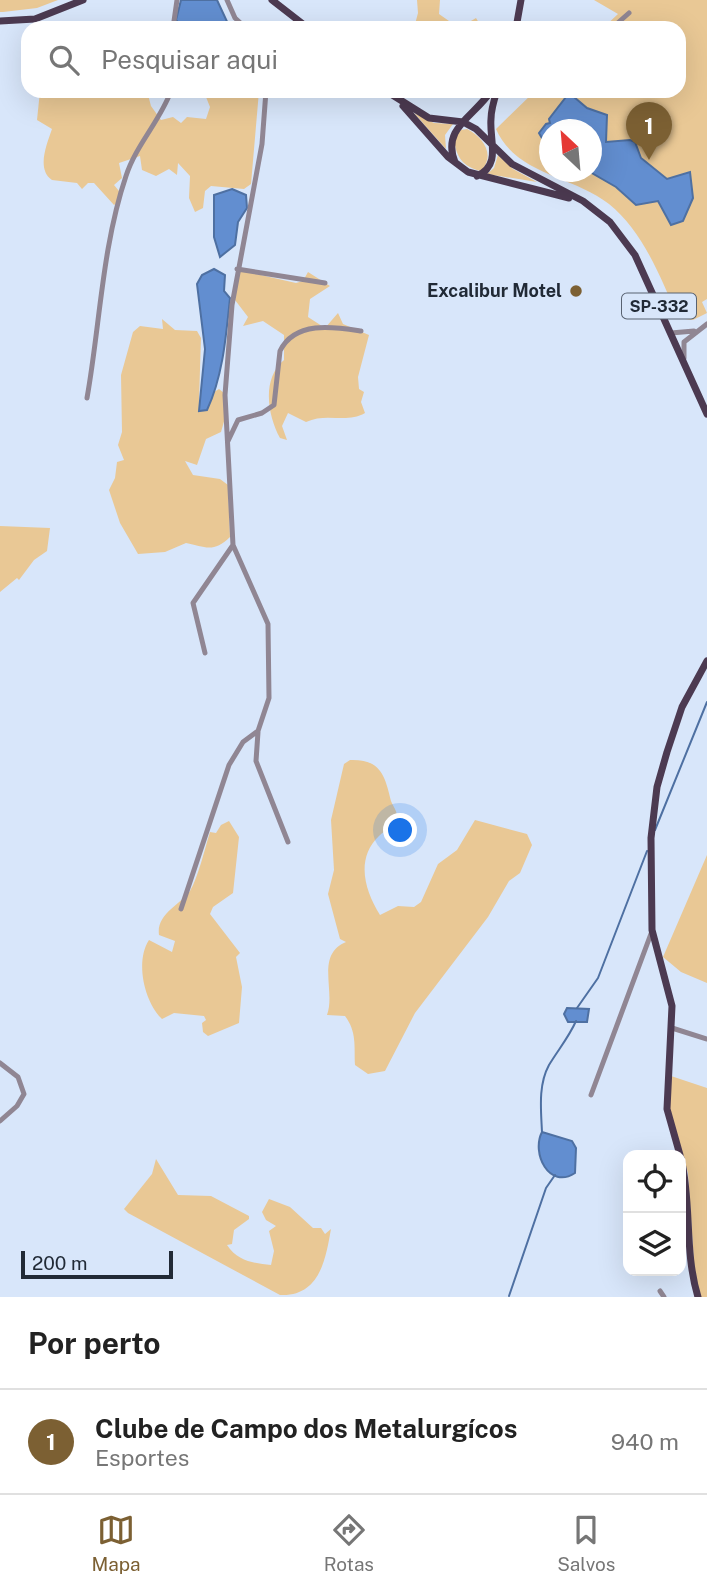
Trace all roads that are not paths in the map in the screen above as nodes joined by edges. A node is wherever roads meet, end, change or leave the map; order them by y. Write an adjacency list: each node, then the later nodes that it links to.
1 (83, 0): 7 (main road)
2 (177, 0): 8 (street)
3 (227, 0): 9 (street)
4 (272, 0): 10 (main road)
5 (521, 0): 11 (main road)
6 (628, 13): 12 (street)
7 (0, 21)
8 (174, 21)
9 (238, 21)
10 (299, 21)
11 (517, 21)
12 (619, 21)
13 (167, 98): 30 (street)
14 (265, 98): 23 (street)
15 (485, 98): 18 (main road)
16 (495, 98): 19 (main road)
17 (397, 99): 18 (main road, SP-332); 20 (main road, SP-332)
18 (463, 122): 19 (main road, SP-332); 20 (main road)
19 (492, 145): 21 (main road); 22 (main road, SP-332)
20 (456, 164): 21 (main road, SP-332)
21 (477, 176): 22 (main road, SP-332)
22 (595, 210): 28 (main road, SP-332)
23 (237, 269): 24 (street); 32 (street)
24 (325, 283)
25 (707, 324): 27 (street)
26 (361, 331): 32 (street)
27 (697, 331): 28 (street); 29 (street)
28 (671, 333): 29 (main road, SP-332)
29 (688, 369): 31 (main road, SP-332)
30 (86, 398)
31 (707, 414)
32 (228, 440): 33 (street)
33 (233, 545): 34 (street); 36 (street)
34 (205, 653)
35 (707, 661): 39 (main road)
36 (258, 731): 37 (street); 38 (street)
37 (289, 842)
38 (181, 909)
39 (652, 930): 40 (main road); 43 (street)
40 (672, 1028): 41 (street); 45 (main road)
41 (707, 1039)
42 (0, 1063): 44 (street)
43 (590, 1095)
44 (0, 1121)
45 (678, 1150)
46 (686, 1191): 47 (main road)
47 (698, 1297)

